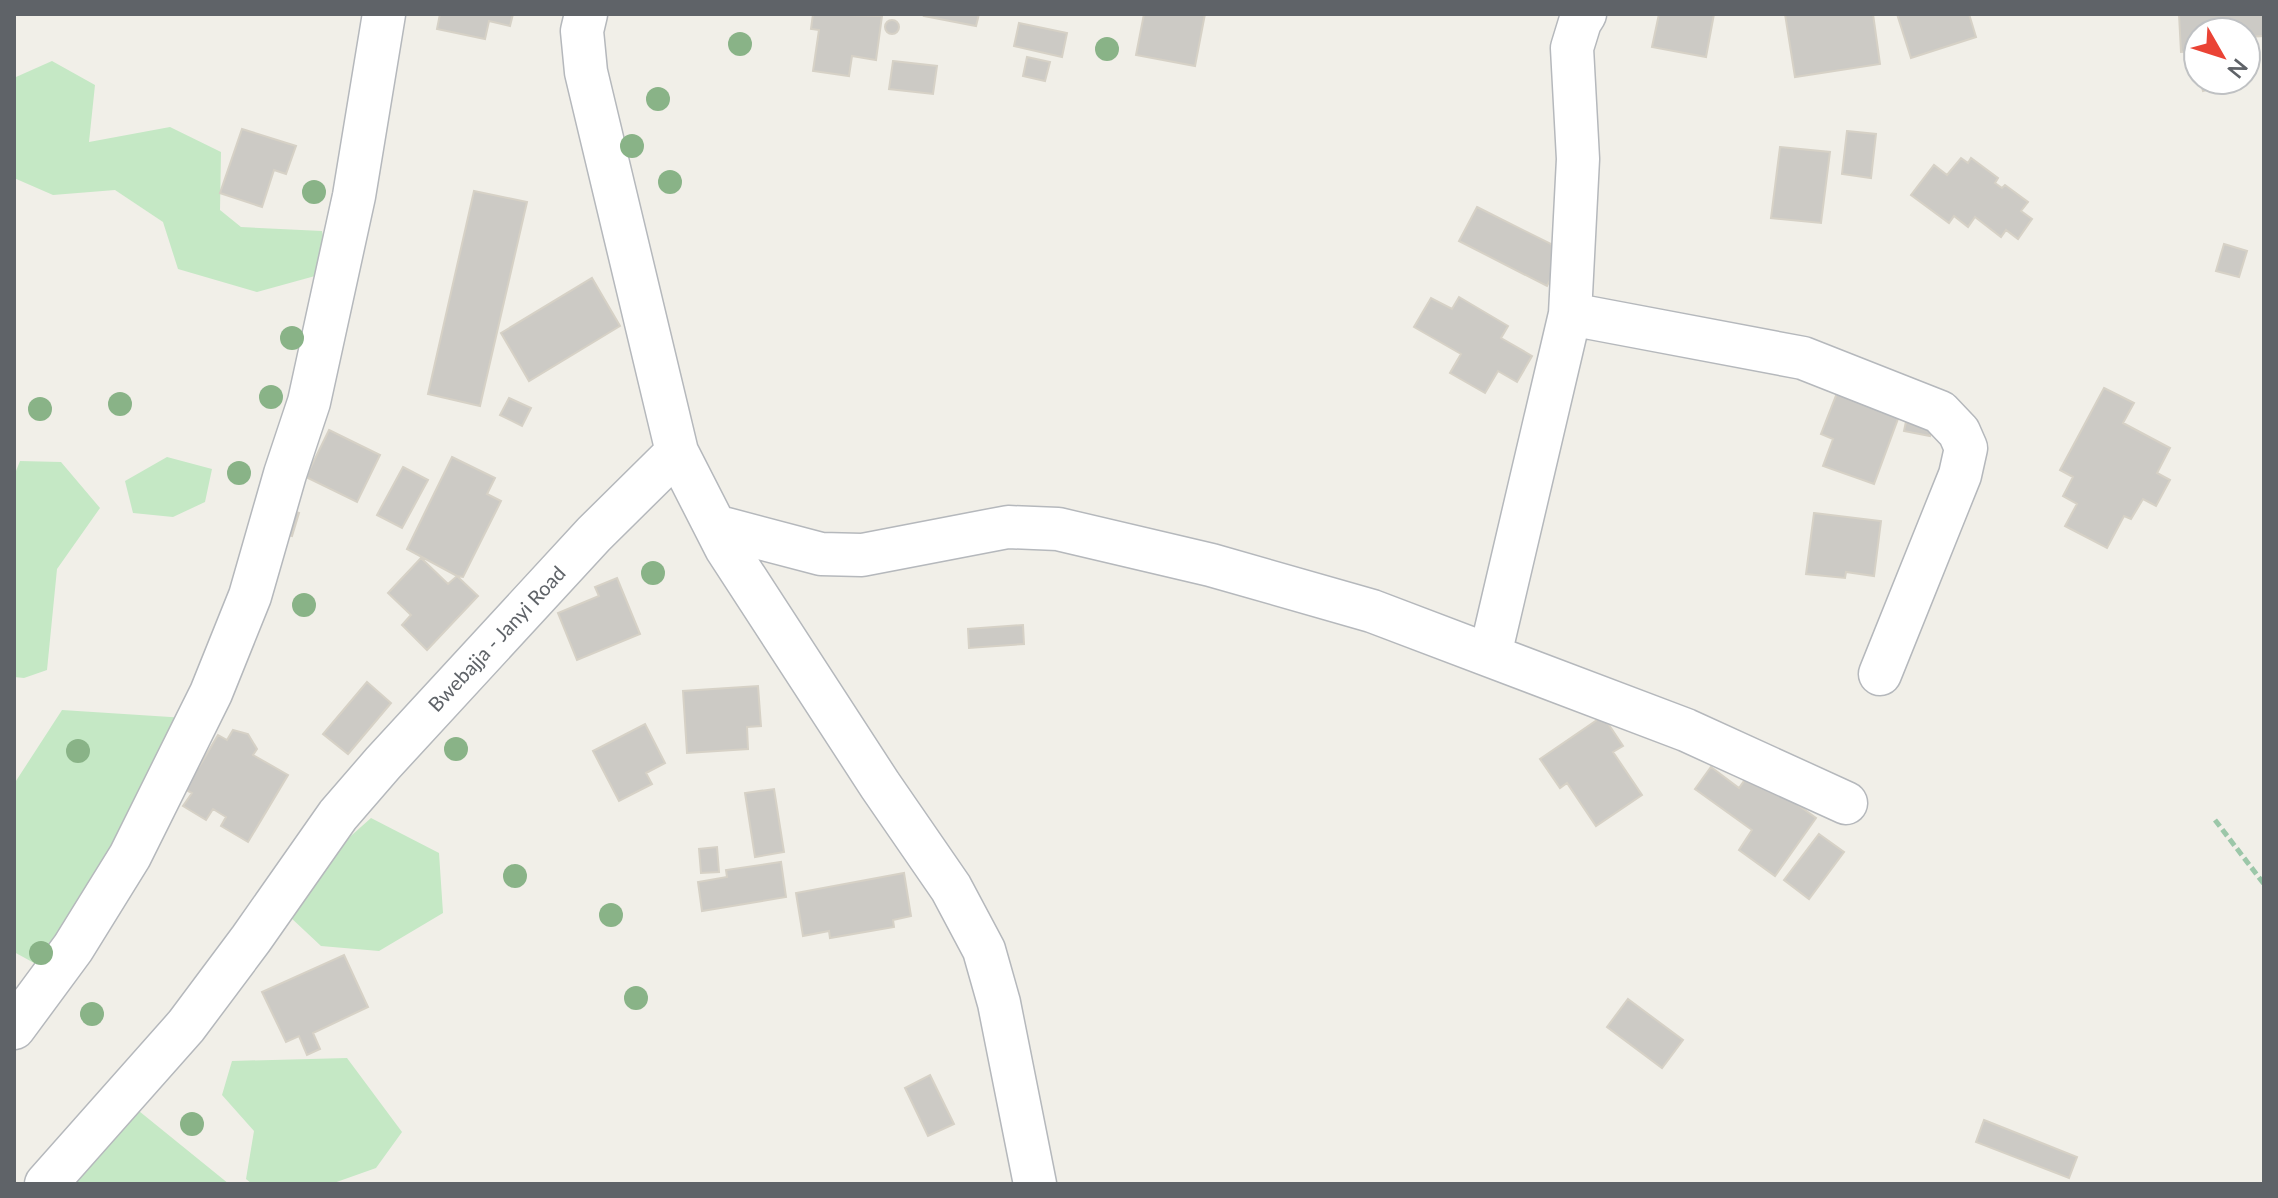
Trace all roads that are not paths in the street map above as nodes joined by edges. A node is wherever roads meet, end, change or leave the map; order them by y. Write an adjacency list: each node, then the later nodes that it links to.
1 (384, 14): 10 (street)
2 (586, 14): 5 (street)
3 (1585, 14): 4 (street)
4 (1570, 314): 7 (street); 8 (street)
5 (677, 452): 6 (street); 11 (street, Bwebajja - Janyi Road)
6 (715, 526): 7 (street); 12 (street)
7 (1490, 655): 9 (street)
8 (1880, 674)
9 (1846, 803)
10 (14, 1028)
11 (46, 1184)
12 (1035, 1184)

